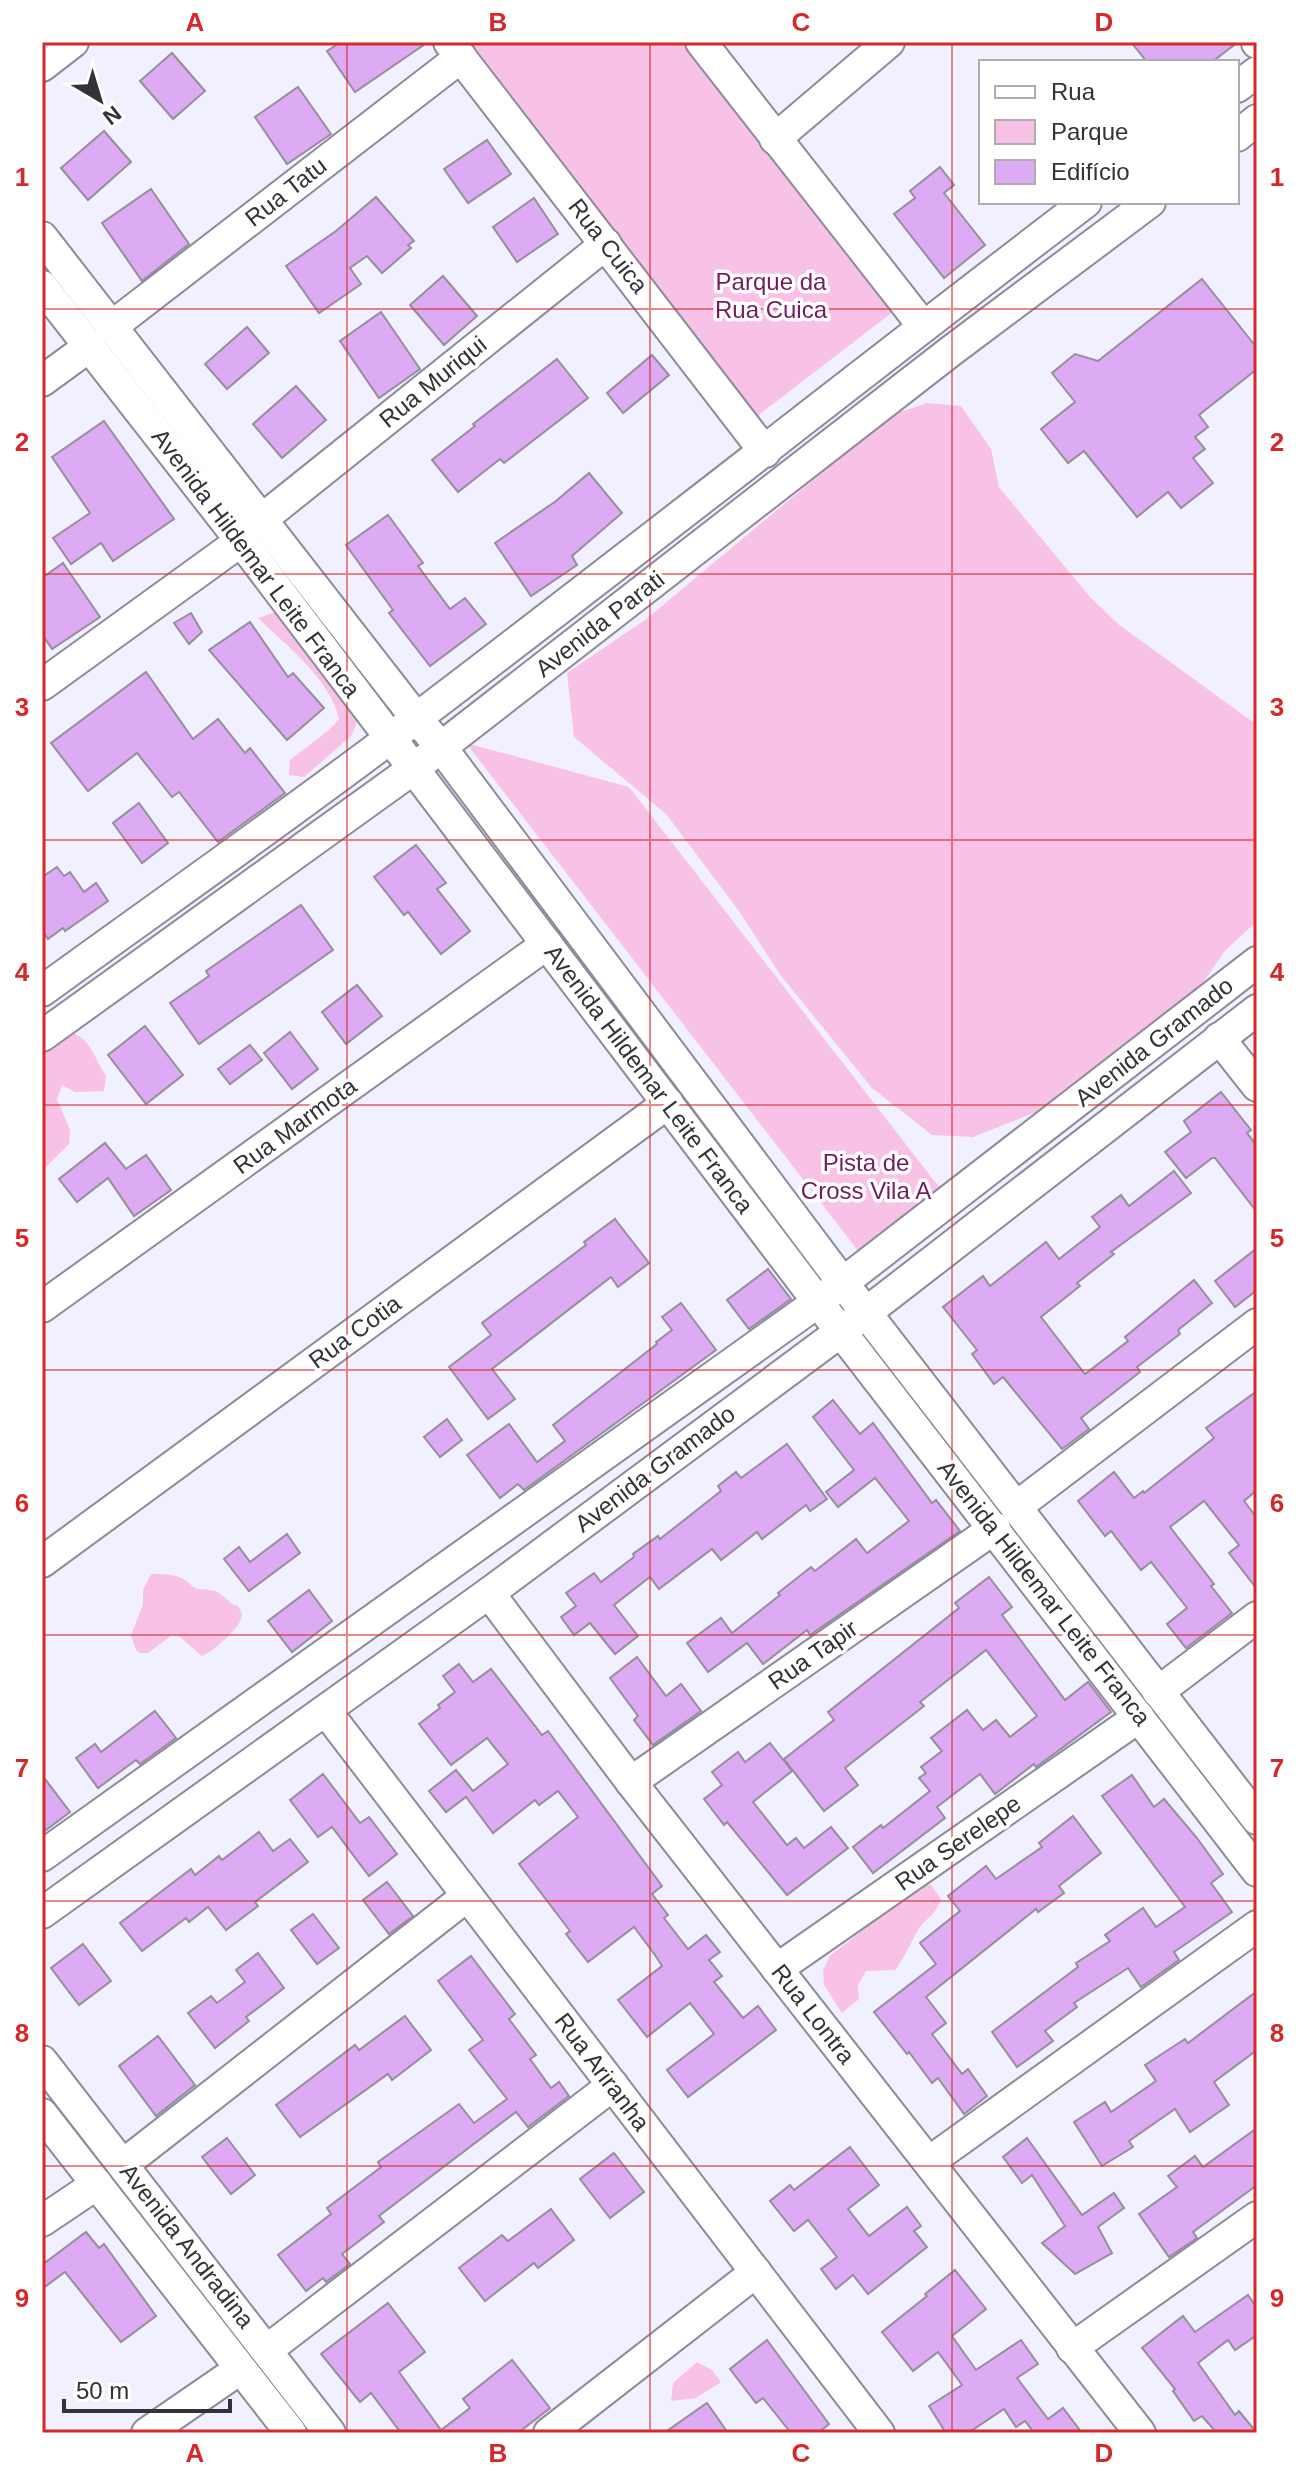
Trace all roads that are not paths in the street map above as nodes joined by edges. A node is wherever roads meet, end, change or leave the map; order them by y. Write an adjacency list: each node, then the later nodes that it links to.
1 (73, 42): 5 (street)
2 (701, 42): 10 (street)
3 (889, 42): 10 (street)
4 (455, 50): 14 (street, Rua Cuica); 17 (street, Rua Tatu)
5 (42, 66)
6 (1257, 72): 7 (street)
7 (1239, 86)
8 (1257, 120): 9 (street)
9 (1239, 134)
10 (775, 139): 16 (street)
11 (1083, 204): 16 (street, Avenida Parati)
12 (1147, 204): 24 (street, Avenida Parati)
13 (42, 237): 17 (street, Avenida Hildemar Leite Franca)
14 (606, 244): 19 (street, Rua Cuica); 20 (street, Rua Muriqui)
15 (42, 286): 17 (street, Avenida Hildemar Leite Franca)
16 (923, 326): 19 (street, Avenida Parati)
17 (100, 336): 18 (street, Rua Tatu); 20 (street, Avenida Hildemar Leite Franca)
18 (42, 381)
19 (765, 452): 22 (street, Avenida Parati)
20 (251, 530): 21 (street, Rua Muriqui); 22 (street, Avenida Hildemar Leite Franca); 23 (street, Avenida Hildemar Leite Franca)
21 (42, 685)
22 (416, 718): 23 (street, Avenida Parati); 24 (street, Avenida Hildemar Leite Franca)
23 (389, 738): 25 (street, Avenida Hildemar Leite Franca); 28 (street, Avenida Parati)
24 (441, 747): 25 (street, Avenida Parati); 34 (street, Avenida Hildemar Leite Franca)
25 (413, 769): 26 (street, Avenida Hildemar Leite Franca); 30 (street, Avenida Parati)
26 (547, 944): 33 (street, Avenida Hildemar Leite Franca); 36 (street, Rua Marmota)
27 (1257, 962): 34 (street, Avenida Gramado)
28 (42, 991)
29 (1257, 1010): 31 (street, Avenida Gramado)
30 (42, 1036)
31 (1219, 1038): 32 (street); 37 (street, Avenida Gramado)
32 (1257, 1086)
33 (668, 1103): 35 (street, Avenida Hildemar Leite Franca); 41 (street, Rua Cotia)
34 (843, 1283): 35 (street, Avenida Gramado); 37 (street, Avenida Hildemar Leite Franca)
35 (818, 1302): 39 (street, Avenida Hildemar Leite Franca); 49 (street, Avenida Gramado)
36 (42, 1307)
37 (867, 1312): 39 (street, Avenida Gramado); 40 (street, Avenida Hildemar Leite Franca)
38 (1257, 1324): 40 (street, Rua Tapir)
39 (840, 1330): 40 (street, Avenida Hildemar Leite Franca); 42 (street, Avenida Gramado)
40 (1005, 1518): 44 (street, Avenida Hildemar Leite Franca); 46 (street, Avenida Hildemar Leite Franca); 47 (street, Rua Tapir)
41 (42, 1562)
42 (489, 1593): 45 (street, Avenida Gramado); 47 (street, Rua Lontra)
43 (1257, 1617): 44 (street)
44 (1158, 1692): 48 (street, Avenida Hildemar Leite Franca)
45 (326, 1711): 51 (street, Rua Ariranha); 52 (street, Avenida Gramado)
46 (1139, 1717): 50 (street, Avenida Hildemar Leite Franca); 54 (street, Rua Serelepe)
47 (631, 1782): 54 (street, Rua Lontra)
48 (1257, 1819)
49 (42, 1856)
50 (1257, 1871)
51 (467, 1896): 56 (street, Rua Ariranha); 59 (street)
52 (42, 1913)
53 (1257, 1926): 58 (street)
54 (777, 1969): 58 (street, Rua Lontra)
55 (42, 2061): 59 (street, Avenida Andradina)
56 (613, 2085): 63 (street, Rua Ariranha); 65 (street)
57 (42, 2114): 60 (street, Avenida Andradina)
58 (929, 2162): 64 (street, Rua Lontra)
59 (124, 2164): 65 (street, Avenida Andradina)
60 (97, 2184): 62 (street); 66 (street, Avenida Andradina)
61 (1257, 2217): 64 (street)
62 (42, 2221)
63 (756, 2272): 70 (street); 71 (street, Rua Ariranha)
64 (1072, 2348): 72 (street, Rua Lontra)
65 (267, 2350): 69 (street, Avenida Andradina)
66 (240, 2369): 67 (street); 68 (street, Avenida Andradina)
67 (147, 2433)
68 (291, 2433)
69 (330, 2433)
70 (549, 2433)
71 (879, 2433)
72 (1140, 2433)

